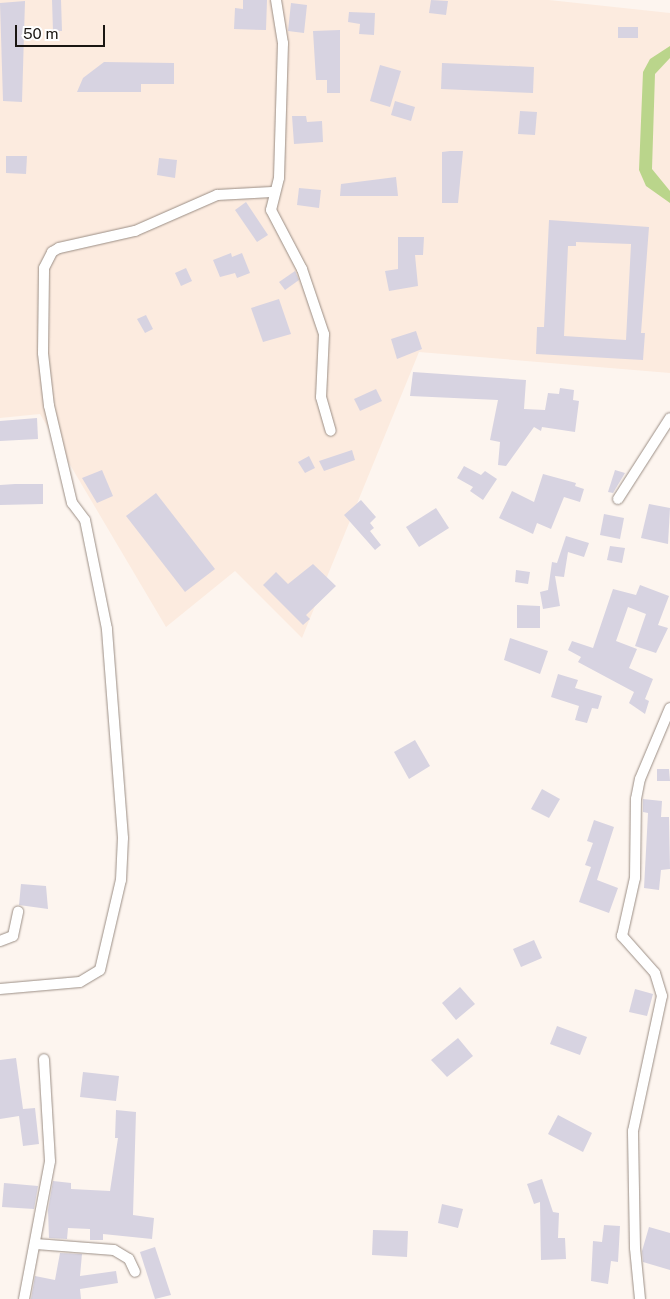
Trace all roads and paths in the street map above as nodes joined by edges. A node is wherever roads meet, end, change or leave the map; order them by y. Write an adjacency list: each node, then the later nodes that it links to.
1 (276, 0): 2 (street)
2 (272, 192): 4 (street); 9 (street)
3 (670, 418): 5 (street)
4 (331, 431)
5 (618, 499)
6 (670, 708): 14 (street)
7 (18, 912): 8 (street)
8 (0, 941)
9 (0, 989)
10 (44, 1059): 11 (street)
11 (36, 1244): 12 (street); 13 (street)
12 (135, 1272)
13 (24, 1299)
14 (640, 1299)

